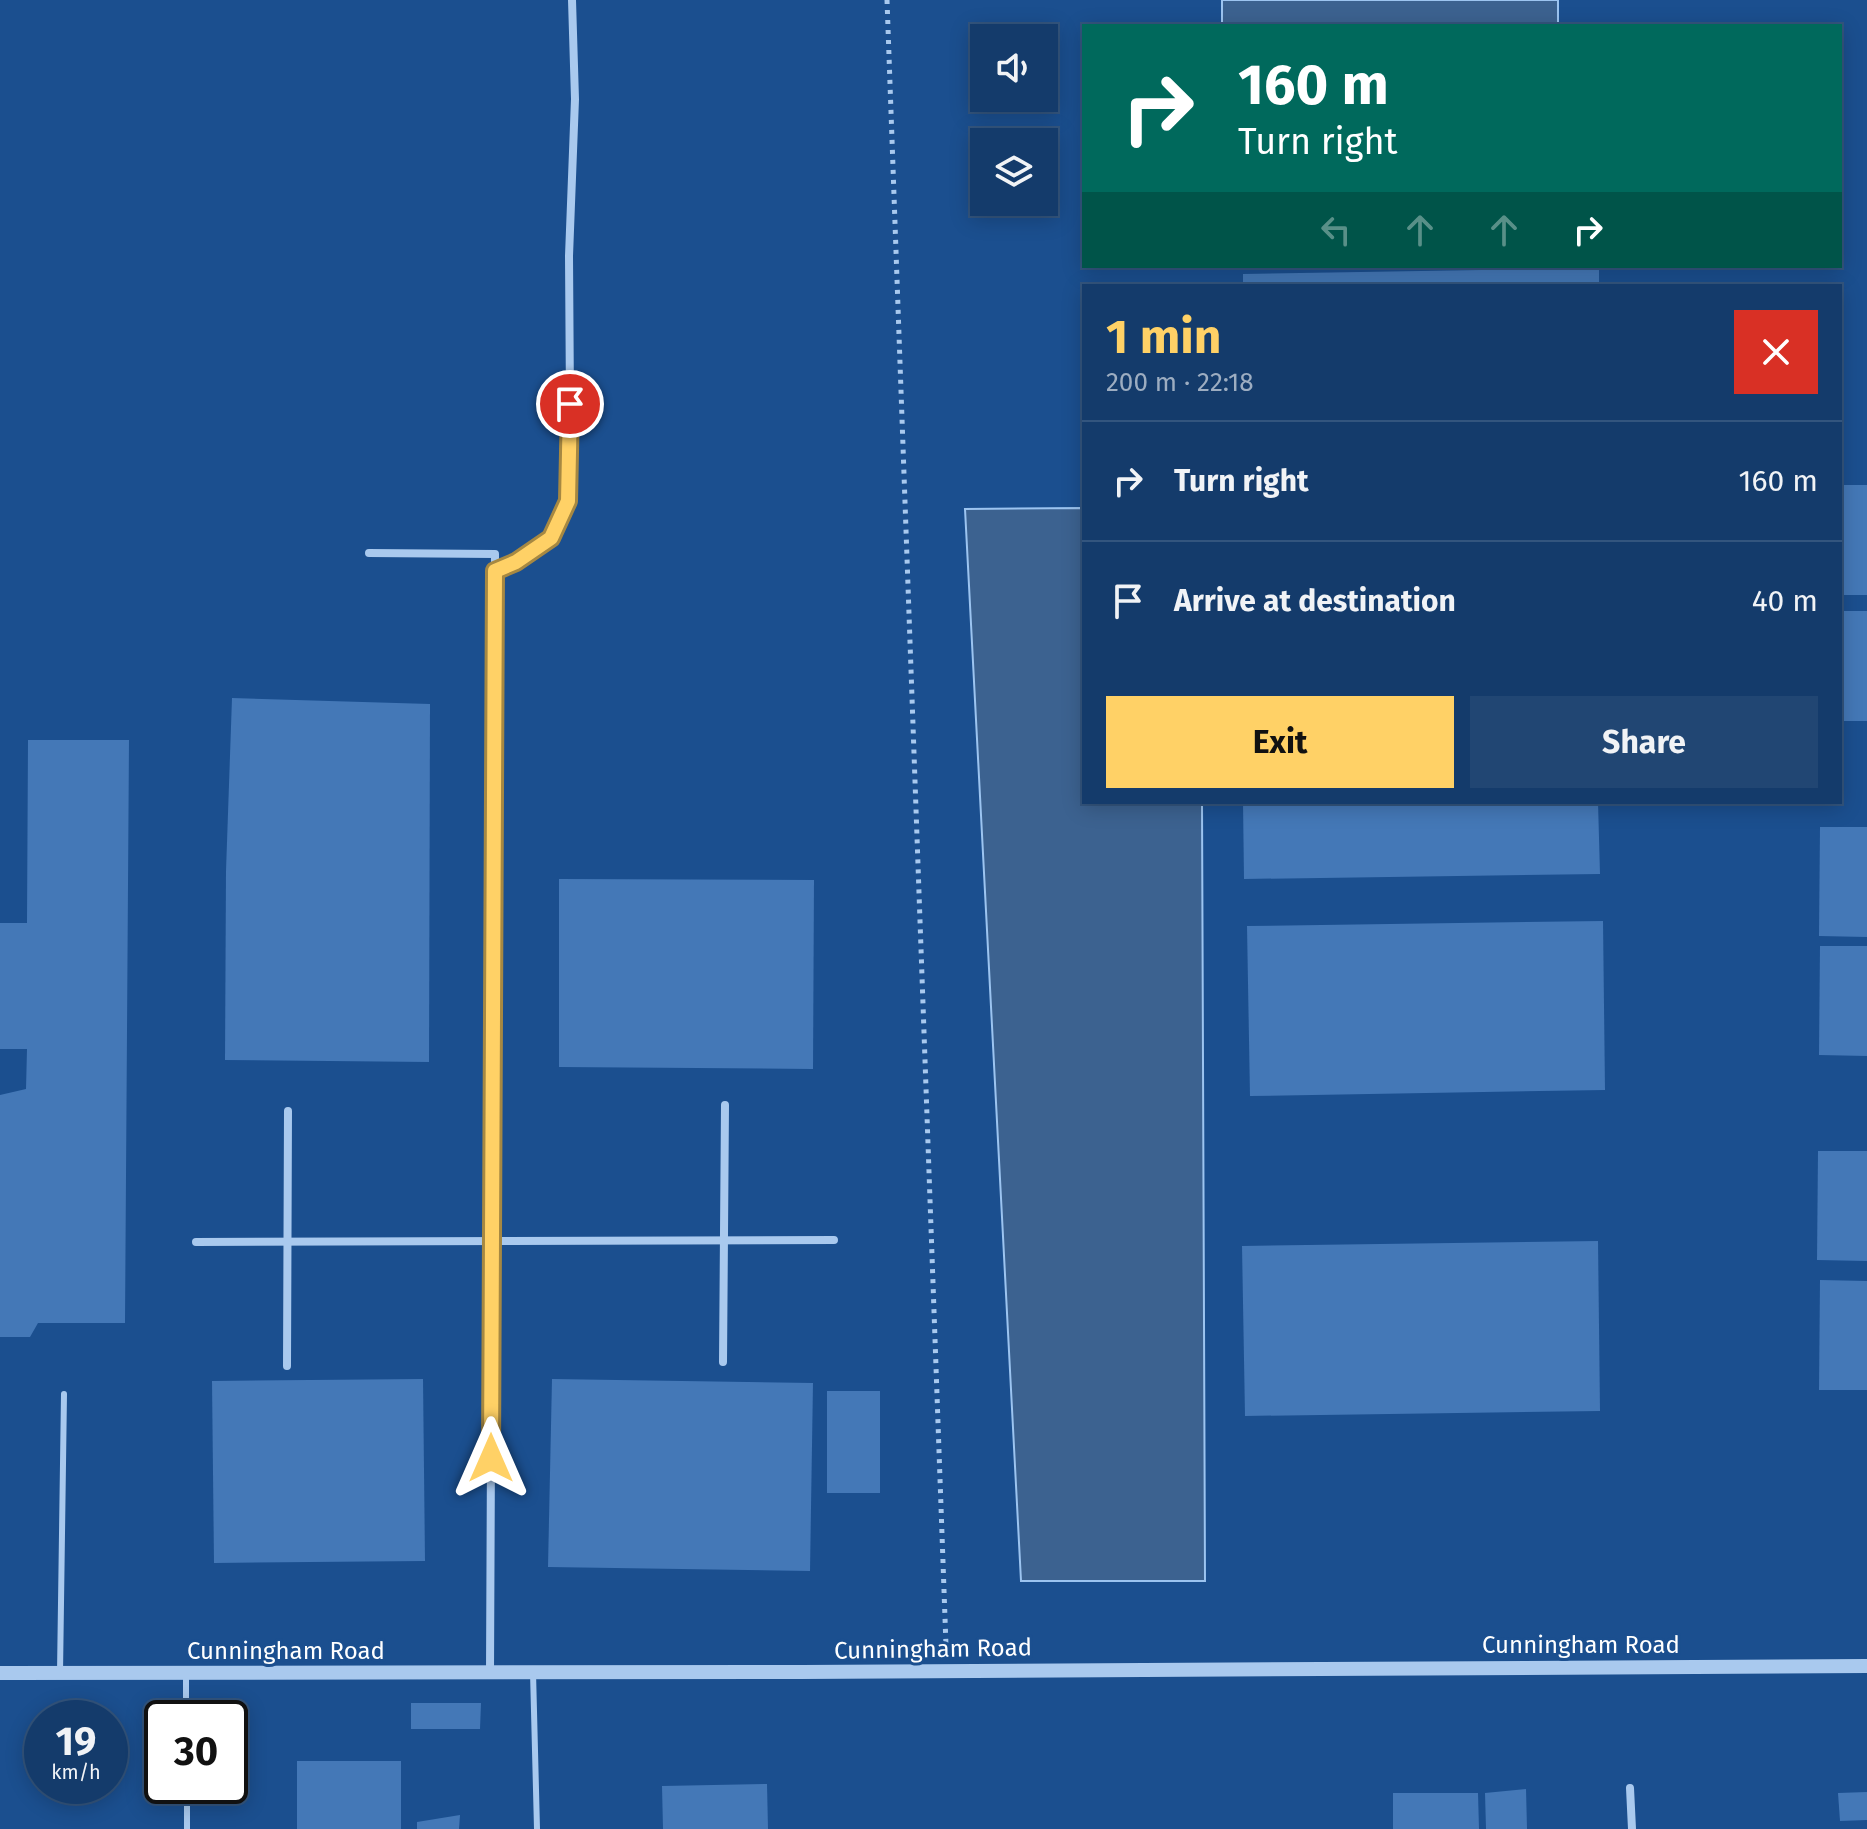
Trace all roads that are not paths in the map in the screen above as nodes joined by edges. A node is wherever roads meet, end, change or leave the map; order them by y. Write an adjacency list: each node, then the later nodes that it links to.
1 (572, 0): 3 (street)
2 (369, 553): 3 (street)
3 (495, 571): 10 (street)
4 (725, 1105): 7 (street)
5 (288, 1111): 9 (street)
6 (834, 1240): 7 (street)
7 (725, 1241): 10 (street); 11 (street)
8 (196, 1242): 9 (street)
9 (287, 1242): 10 (street); 12 (street)
10 (492, 1242): 19 (street)
11 (723, 1362)
12 (287, 1366)
13 (64, 1394): 17 (lane)
14 (1867, 1666): 15 (street, Cunningham Road)
15 (533, 1672): 19 (street, Cunningham Road); 24 (lane)
16 (0, 1673): 17 (street, Cunningham Road)
17 (60, 1673): 18 (street, Cunningham Road)
18 (186, 1673): 19 (street, Cunningham Road); 20 (lane)
19 (490, 1673)
20 (186, 1700)
21 (1630, 1788): 25 (street)
22 (187, 1804): 23 (lane)
23 (187, 1829)
24 (537, 1829)
25 (1632, 1829)

